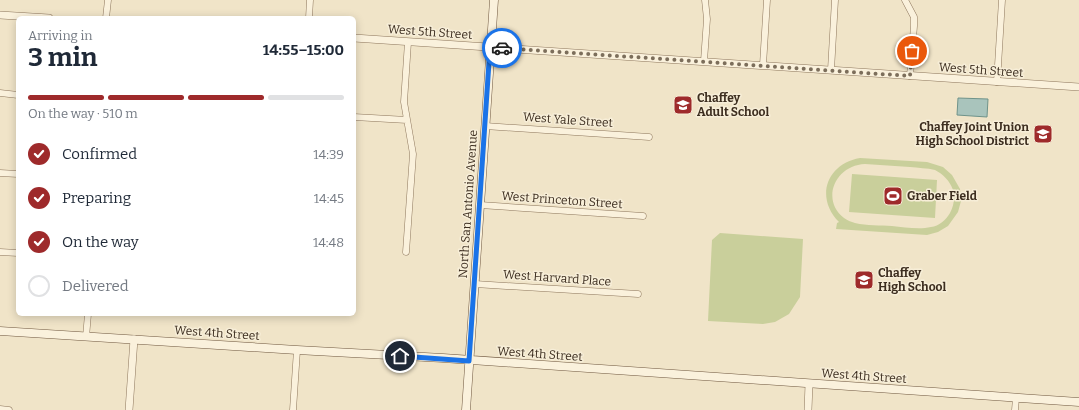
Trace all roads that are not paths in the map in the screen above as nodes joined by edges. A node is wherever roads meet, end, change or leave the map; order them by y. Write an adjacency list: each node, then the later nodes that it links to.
1 (108, 0): 11 (street)
2 (310, 0): 12 (street)
3 (494, 0): 15 (main road, North San Antonio Avenue)
4 (705, 0): 16 (street)
5 (767, 0): 17 (street)
6 (835, 0): 18 (street)
7 (905, 0): 19 (street)
8 (1002, 0): 20 (street)
9 (0, 15): 10 (street)
10 (16, 16)
11 (106, 16)
12 (309, 16)
13 (356, 38): 14 (street, West 5th Street)
14 (408, 42): 15 (street, West 5th Street); 25 (street)
15 (490, 47): 16 (street, West 5th Street); 26 (main road, North San Antonio Avenue)
16 (704, 61): 17 (street, West 5th Street)
17 (763, 65): 18 (street, West 5th Street)
18 (831, 70): 19 (street, West 5th Street)
19 (910, 76): 20 (street, West 5th Street)
20 (997, 82): 21 (street, West 5th Street)
21 (1079, 87)
22 (0, 94): 23 (street)
23 (16, 95)
24 (356, 117): 25 (street)
25 (407, 120): 33 (street)
26 (486, 126): 27 (street, West Yale Street); 30 (main road, North San Antonio Avenue)
27 (649, 137)
28 (0, 173): 29 (street)
29 (16, 174)
30 (480, 205): 31 (street, West Princeton Street); 35 (main road, North San Antonio Avenue)
31 (643, 216)
32 (0, 252): 34 (street)
33 (406, 252)
34 (16, 253)
35 (475, 284): 36 (street, West Harvard Place); 42 (main road, North San Antonio Avenue)
36 (638, 294)
37 (88, 316): 39 (street)
38 (0, 331): 39 (main road, West 4th Street)
39 (86, 337): 40 (main road, West 4th Street)
40 (134, 339): 41 (main road, West 4th Street); 48 (street)
41 (297, 350): 42 (main road, West 4th Street); 49 (street)
42 (469, 361): 43 (main road, West 4th Street); 50 (main road, North San Antonio Avenue)
43 (809, 384): 44 (main road, West 4th Street); 51 (street)
44 (1016, 398): 45 (main road, West 4th Street); 52 (street)
45 (1079, 402)
46 (0, 409): 47 (street)
47 (9, 410)
48 (129, 410)
49 (293, 410)
50 (466, 410)
51 (808, 410)
52 (1015, 410)

